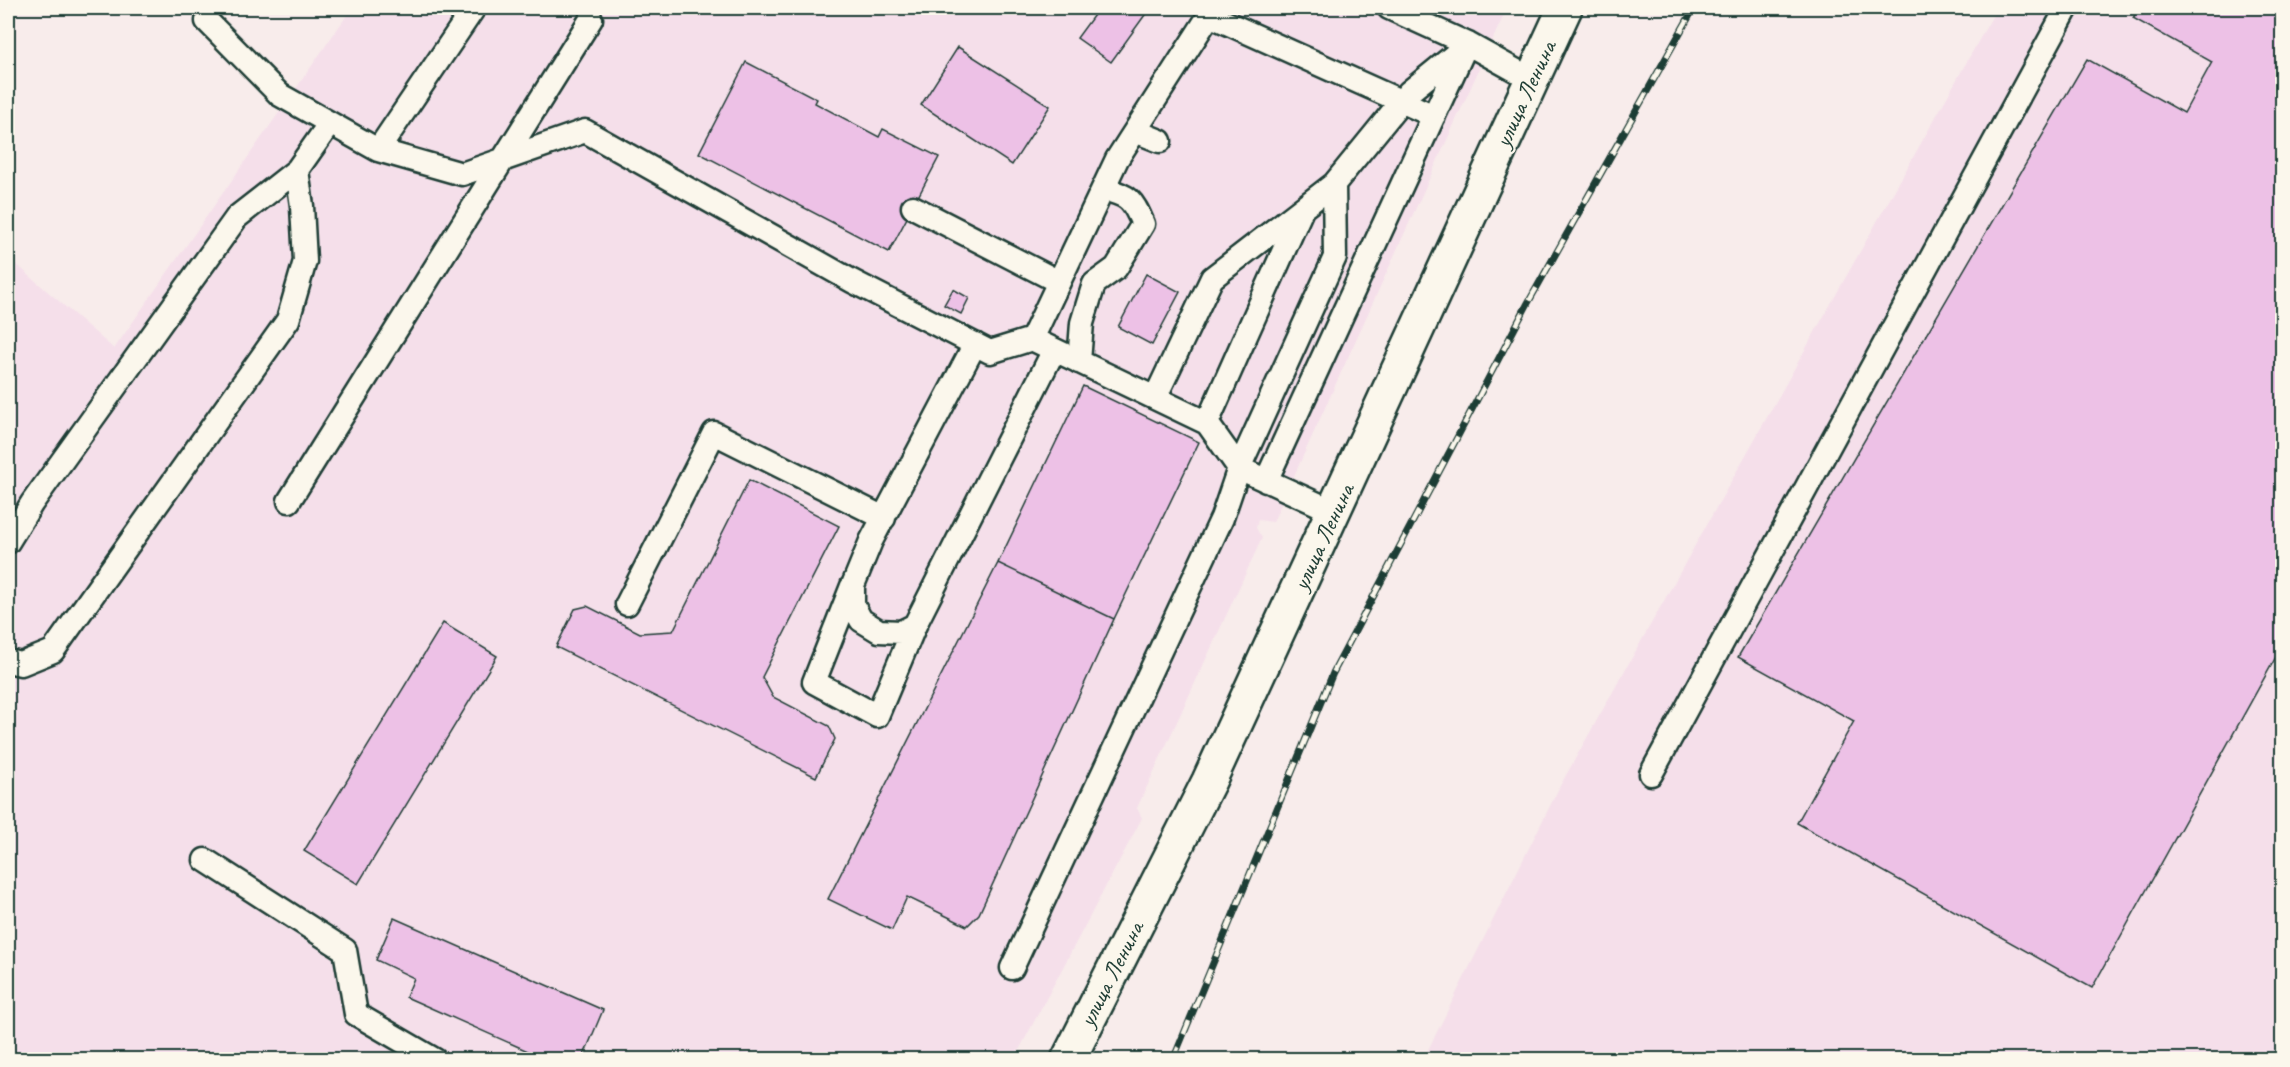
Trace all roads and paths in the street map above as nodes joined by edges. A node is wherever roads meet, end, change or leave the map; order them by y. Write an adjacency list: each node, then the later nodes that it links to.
1 (474, 8): 15 (lane)
2 (1389, 8): 8 (lane)
3 (1566, 8): 9 (main road, улица Ленина)
4 (2067, 8): 39 (lane)
5 (1212, 11): 10 (lane); 13 (lane)
6 (591, 19): 16 (lane)
7 (207, 21): 12 (lane)
8 (1467, 44): 9 (lane); 10 (lane); 11 (lane)
9 (1531, 79): 32 (main road, улица Ленина)
10 (1402, 101): 11 (lane); 18 (lane)
11 (1434, 116): 30 (lane)
12 (330, 123): 15 (lane); 17 (lane)
13 (1135, 131): 14 (lane); 19 (lane)
14 (1160, 141)
15 (378, 150): 16 (lane)
16 (502, 160): 24 (lane); 31 (lane)
17 (297, 170): 34 (lane); 38 (lane)
18 (1334, 184): 21 (lane); 29 (lane)
19 (1103, 189): 22 (lane); 26 (lane)
20 (913, 207): 22 (lane)
21 (1302, 210): 27 (lane); 28 (lane)
22 (1059, 282): 23 (lane)
23 (1032, 339): 24 (lane); 25 (lane)
24 (975, 344): 33 (lane)
25 (1054, 350): 26 (lane); 37 (lane)
26 (1079, 362): 27 (lane)
27 (1155, 398): 28 (lane)
28 (1207, 423): 29 (lane)
29 (1239, 468): 30 (lane); 41 (lane)
30 (1266, 481): 32 (lane)
31 (289, 501)
32 (1335, 512): 43 (main road, улица Ленина)
33 (884, 518): 35 (lane); 36 (lane)
34 (8, 542)
35 (853, 585): 37 (lane); 37 (lane)
36 (627, 604)
37 (915, 625)
38 (8, 661)
39 (1651, 774)
40 (205, 860): 42 (lane)
41 (1012, 968)
42 (435, 1059)
43 (1068, 1059)

